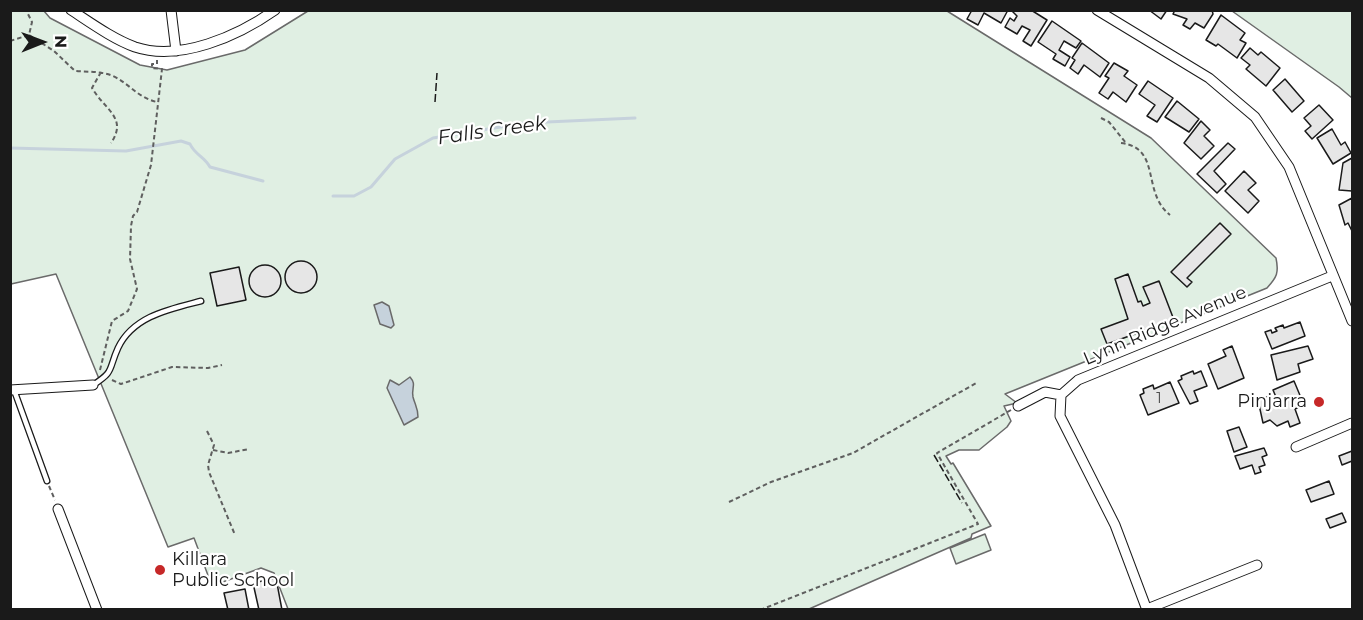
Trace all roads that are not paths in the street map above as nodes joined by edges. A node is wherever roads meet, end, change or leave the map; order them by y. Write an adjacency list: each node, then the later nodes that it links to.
1 (71, 10): 5 (street)
2 (171, 10): 5 (street)
3 (275, 10): 5 (street)
4 (1097, 10): 6 (street)
5 (176, 51)
6 (1332, 276): 8 (street); 11 (street, Lynn Ridge Avenue)
7 (201, 301): 9 (lane)
8 (1353, 321)
9 (93, 385): 10 (street)
10 (12, 390): 15 (lane)
11 (1061, 395): 12 (street); 19 (street)
12 (1017, 406)
13 (1353, 423): 14 (street)
14 (1296, 447)
15 (47, 481)
16 (58, 509): 18 (street)
17 (1257, 565): 19 (street)
18 (98, 609)
19 (1147, 609)

